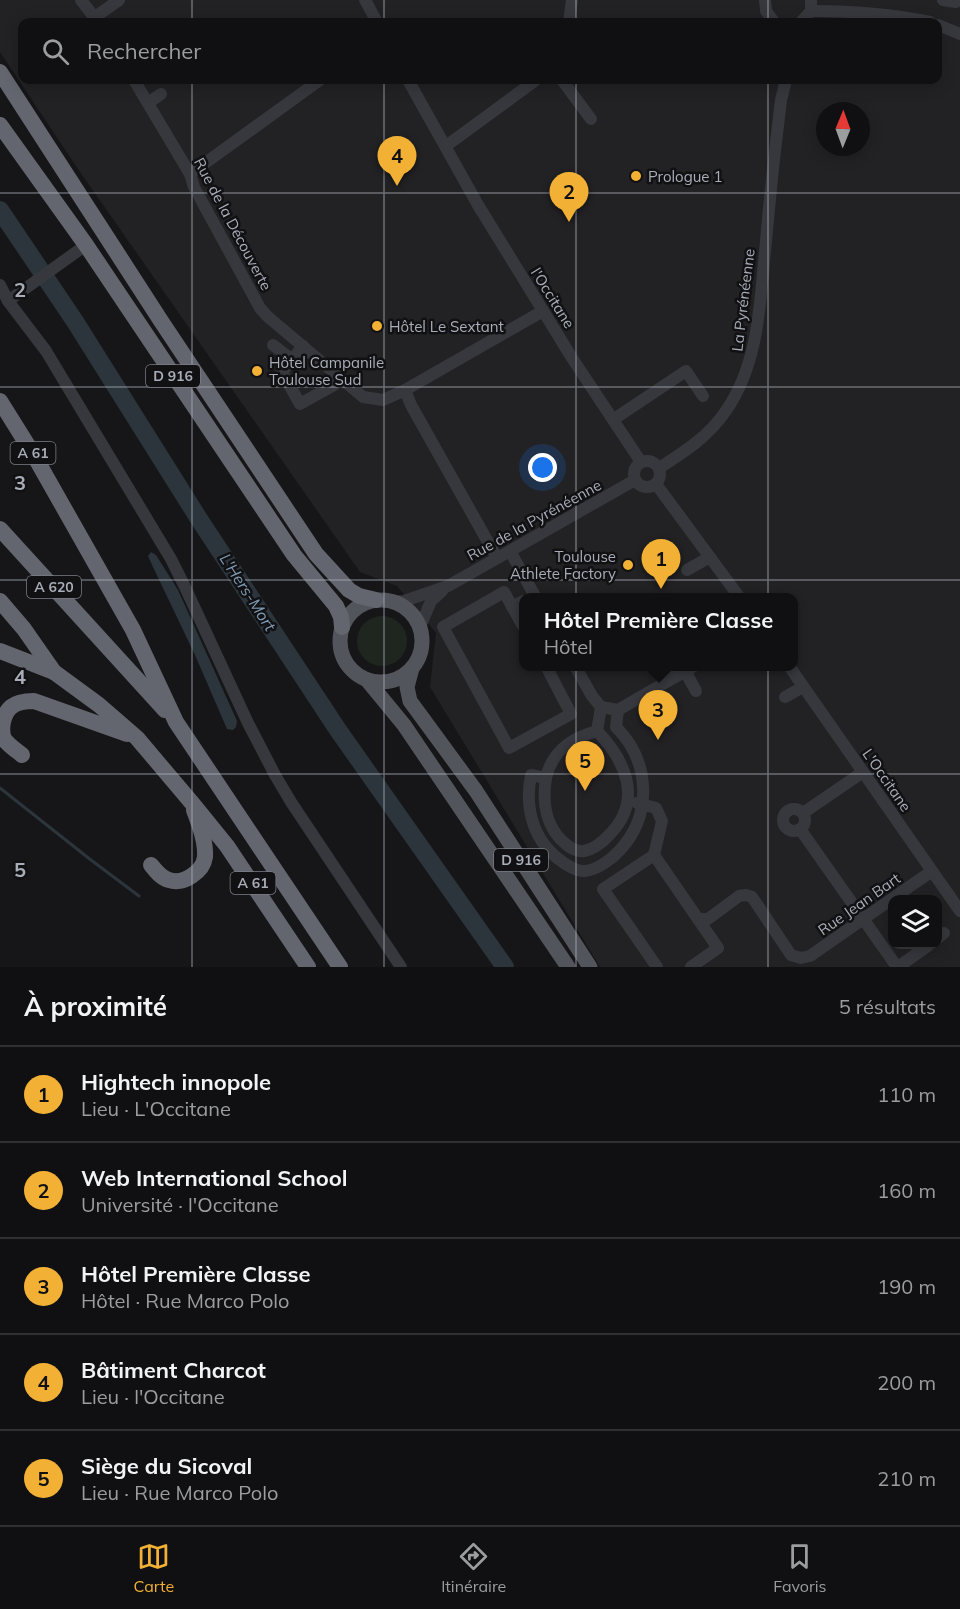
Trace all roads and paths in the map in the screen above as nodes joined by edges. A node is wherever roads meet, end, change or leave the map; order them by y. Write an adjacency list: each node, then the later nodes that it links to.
1 (81, 0): 9 (street)
2 (119, 0): 10 (street)
3 (365, 0): 11 (street)
4 (572, 0): 12 (street)
5 (765, 0): 13 (street)
6 (943, 0): 7 (street)
7 (959, 0)
8 (811, 5): 14 (street); 15 (street)
9 (95, 18)
10 (99, 18)
11 (375, 18)
12 (570, 18)
13 (770, 18)
14 (803, 18)
15 (903, 18)
16 (942, 27): 17 (street)
17 (960, 34)
18 (0, 72): 59 (highway, D 916)
19 (136, 84): 28 (street, Rue de la Découverte)
20 (312, 84): 32 (street)
21 (410, 84): 31 (street, l'Occitane)
22 (531, 84): 31 (street)
23 (565, 84): 29 (street)
24 (779, 84): 27 (street)
25 (785, 84): 27 (street)
26 (161, 94): 28 (street)
27 (781, 100): 46 (street, La Pyrénéenne)
28 (148, 103): 32 (street, Rue de la Découverte)
29 (591, 119)
30 (0, 125): 33 (highway, D 916)
31 (446, 146): 36 (street, l'Occitane)
32 (190, 174): 38 (street, Rue de la Découverte)
33 (86, 245): 35 (street); 60 (highway, D 916)
34 (0, 285): 35 (street)
35 (8, 301): 101 (street)
36 (541, 305): 41 (street, Rue de la Découverte); 44 (street, l'Occitane)
37 (273, 345): 39 (street)
38 (303, 345): 39 (street); 41 (street, Rue de la Découverte)
39 (291, 360): 40 (street)
40 (334, 385)
41 (405, 390): 52 (street)
42 (703, 396): 44 (street)
43 (0, 401): 76 (highway, A 61)
44 (614, 419): 45 (street, l'Occitane)
45 (641, 462): 46 (street); 47 (street)
46 (659, 468): 48 (street)
47 (635, 480): 48 (street); 50 (street, Rue de la Pyrénéenne)
48 (656, 484): 51 (street)
49 (0, 529): 76 (highway, A 620)
50 (510, 551): 52 (street, Rue de la Pyrénéenne); 55 (street)
51 (710, 557): 53 (street); 56 (street)
52 (497, 558): 54 (street, Rue de la Pyrénéenne)
53 (687, 570)
54 (447, 586): 59 (street, Rue de la Pyrénéenne); 61 (street, Rue de la Pyrénéenne)
55 (525, 593)
56 (737, 593)
57 (519, 597): 64 (street)
58 (0, 601): 69 (highway, A 61)
59 (385, 601): 60 (main road); 61 (main road)
60 (342, 627): 70 (main road)
61 (420, 627): 63 (main road)
62 (0, 651): 69 (highway)
63 (412, 668): 70 (main road); 103 (main road, D 916)
64 (549, 671)
65 (578, 671): 74 (street)
66 (678, 671): 75 (street)
67 (681, 671): 72 (street)
68 (792, 671): 71 (street, L'Occitane)
69 (54, 672): 78 (highway, A 61)
70 (367, 680): 102 (main road, D 916)
71 (803, 687): 73 (street); 81 (street, L'Occitane)
72 (696, 691)
73 (785, 697)
74 (601, 706): 75 (street); 77 (street)
75 (618, 710): 85 (street)
76 (176, 722): 100 (highway, A 61)
77 (597, 731): 82 (street); 83 (street)
78 (137, 738): 79 (highway); 84 (highway, A 61)
79 (3, 744): 80 (highway)
80 (22, 755)
81 (863, 772): 86 (street); 92 (street, L'Occitane)
82 (546, 778): 88 (street); 91 (street)
83 (627, 802): 85 (street); 88 (street)
84 (192, 803): 90 (highway); 99 (highway, A 61)
85 (642, 803): 89 (street); 91 (street)
86 (803, 813): 87 (street); 87 (street)
87 (800, 829): 95 (street)
88 (575, 850): 91 (street)
89 (654, 855): 94 (street); 104 (street)
90 (151, 865)
91 (568, 866)
92 (932, 871): 93 (street, L'Occitane); 95 (street, Rue Jean Bart)
93 (960, 911)
94 (698, 919): 97 (street); 98 (street, Rue Jean Bart)
95 (863, 919): 98 (street, Rue Jean Bart); 106 (street)
96 (923, 949): 106 (street)
97 (708, 963): 105 (street)
98 (804, 963)
99 (308, 967)
100 (340, 967)
101 (401, 967)
102 (568, 967)
103 (590, 967)
104 (657, 967)
105 (692, 967)
106 (898, 967)

